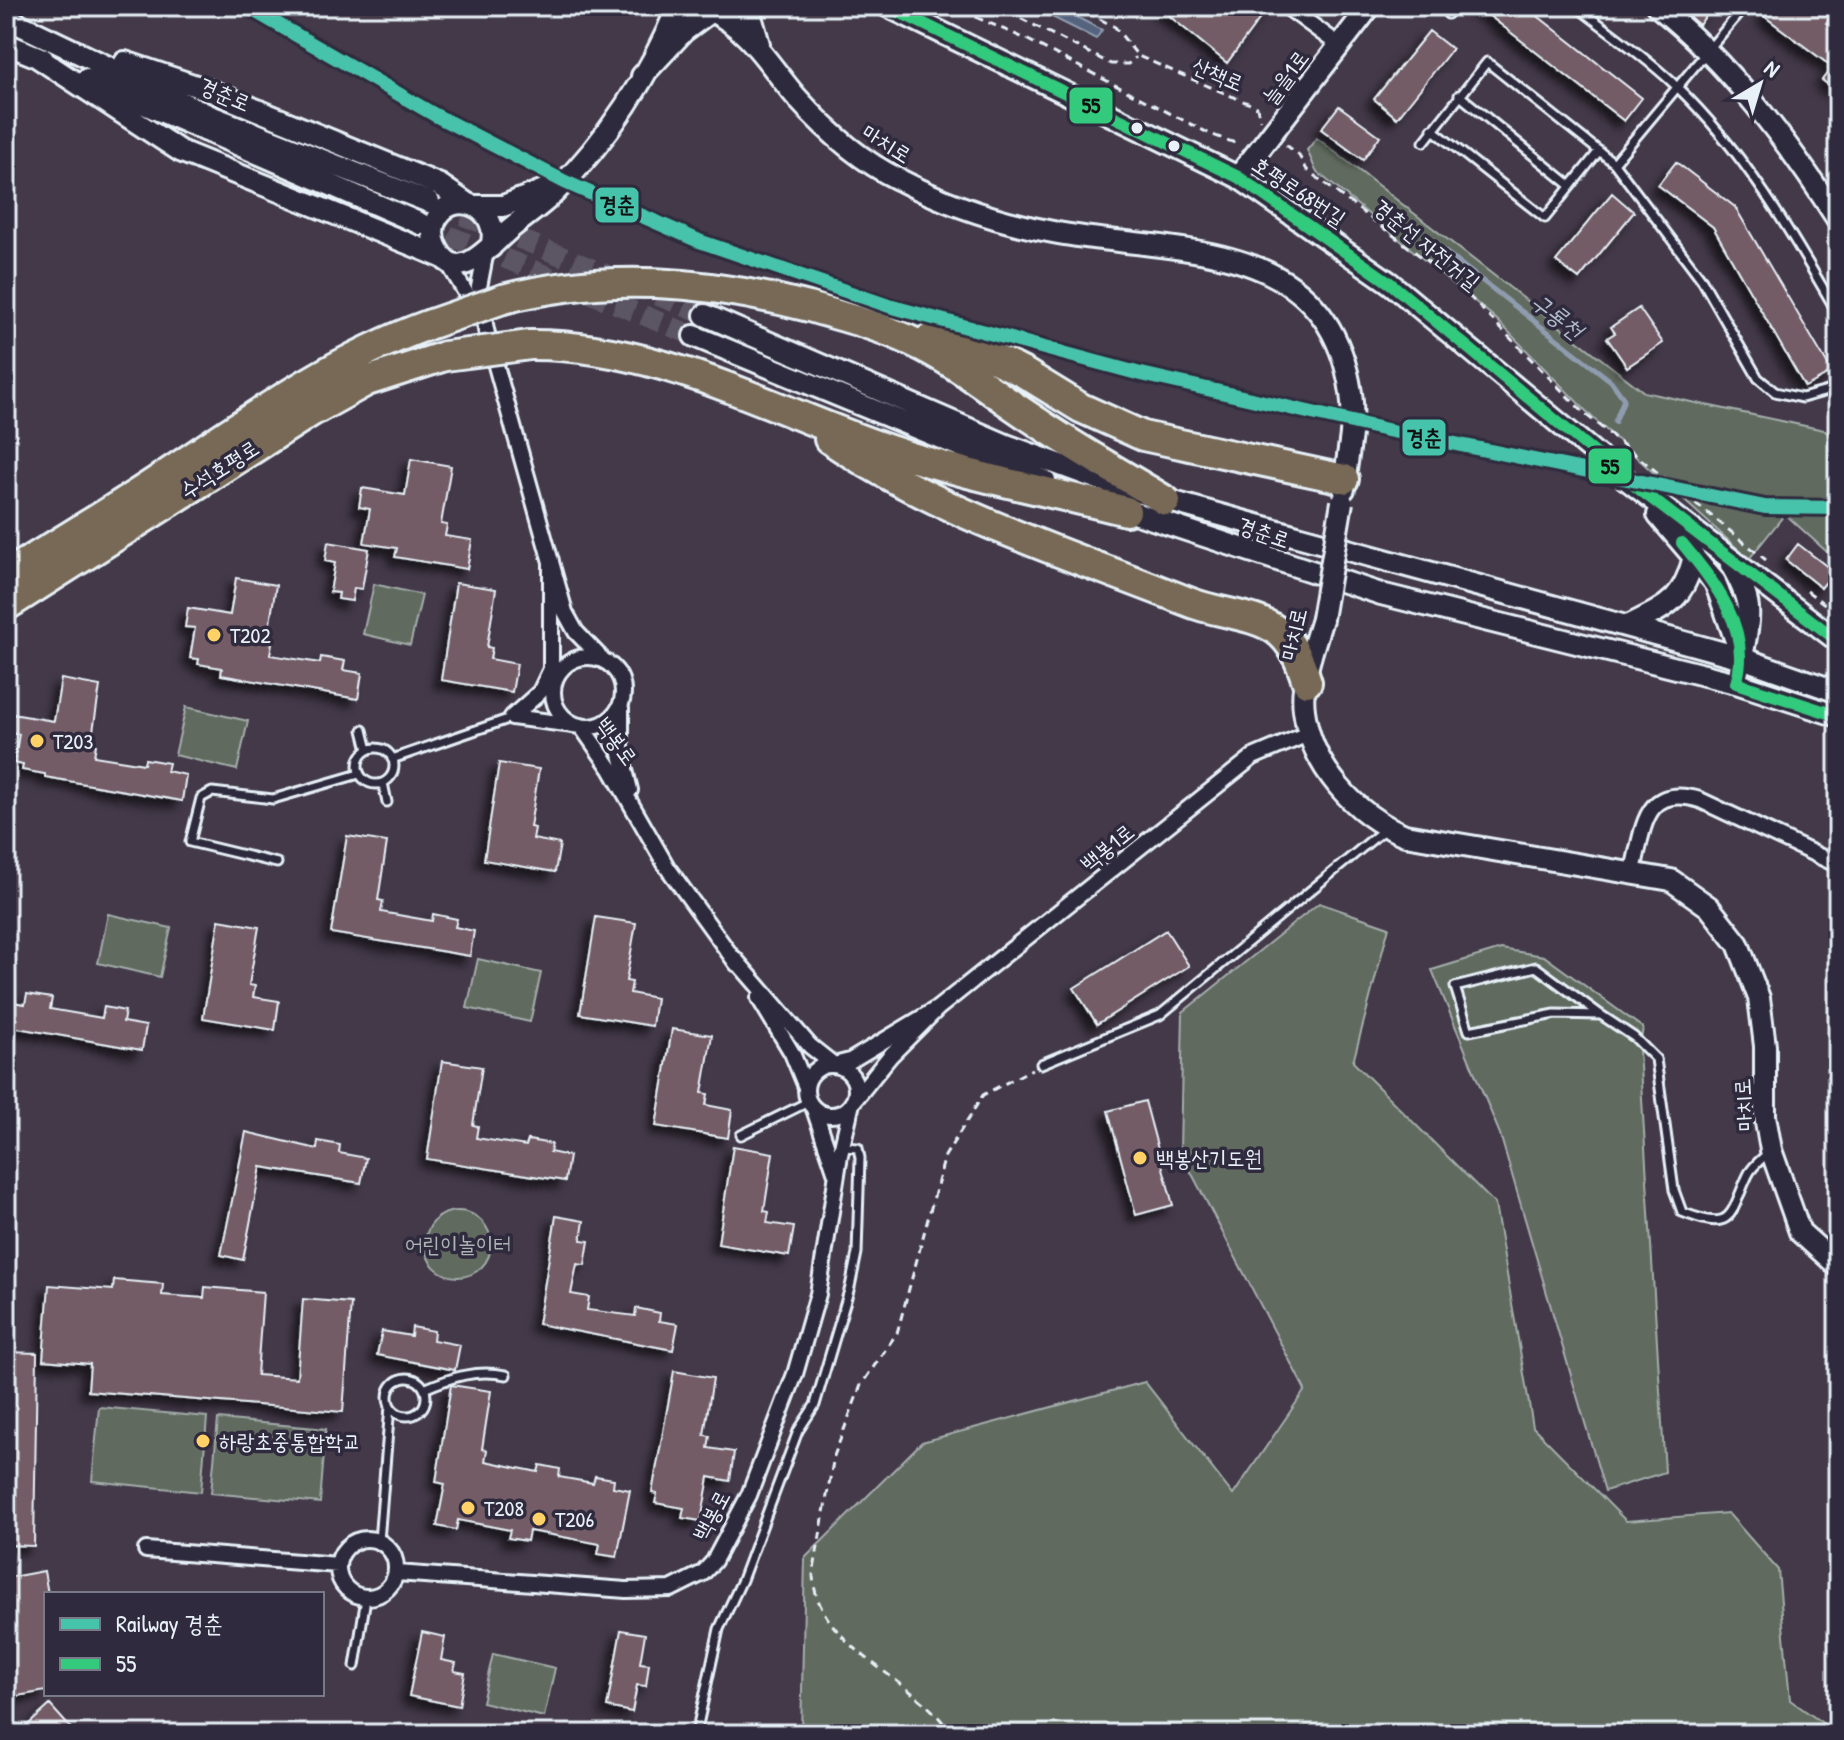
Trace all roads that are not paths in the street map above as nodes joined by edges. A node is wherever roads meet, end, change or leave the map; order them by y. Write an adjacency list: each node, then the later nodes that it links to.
1 (678, 6): 18 (street)
2 (734, 6): 9 (street)
3 (748, 6): 17 (street, 마치로)
4 (1286, 6): 14 (street)
5 (1370, 6): 14 (street, 늘을1로)
6 (1576, 6): 19 (lane)
7 (1657, 6): 15 (street)
8 (1745, 6): 15 (lane)
9 (705, 8): 17 (street, 마치로); 18 (street)
10 (889, 8): 26 (street, 호평로68번길)
11 (6, 18): 12 (street, 경춘로)
12 (46, 35): 28 (street, 경춘로); 29 (street)
13 (6, 44): 16 (street, 경춘로)
14 (1339, 45): 26 (street, 늘을1로)
15 (1705, 50): 19 (lane); 30 (street)
16 (34, 55): 31 (street, 경춘로); 33 (street)
17 (775, 71): 42 (street, 마치로)
18 (642, 76): 25 (street)
19 (1676, 86): 24 (lane); 34 (lane)
20 (1459, 95): 21 (lane); 23 (lane); 27 (lane)
21 (1432, 129): 22 (lane); 27 (lane)
22 (1424, 142)
23 (1599, 151): 24 (lane); 27 (lane)
24 (1614, 163): 39 (lane)
25 (570, 176): 29 (street); 32 (street)
26 (1238, 177): 41 (street, 호평로68번길)
27 (1571, 186)
28 (429, 202)
29 (471, 205): 32 (street); 33 (street)
30 (1838, 220)
31 (421, 224)
32 (488, 252): 33 (street); 37 (street)
33 (446, 259): 37 (street)
34 (1838, 314)
35 (705, 315): 43 (street, 경춘로)
36 (881, 329): 42 (highway); 43 (highway); 48 (highway, 수석호평로, bridge)
37 (486, 330): 46 (street)
38 (694, 336): 44 (street, 경춘로)
39 (1838, 388)
40 (792, 413): 44 (highway); 49 (highway, 수석호평로, bridge); 55 (highway)
41 (1626, 479): 45 (street); 47 (street)
42 (1343, 490): 55 (street, 마치로, bridge)
43 (1166, 501): 50 (street, 경춘로)
44 (1126, 511): 56 (street, 경춘로)
45 (1694, 556): 50 (street); 52 (street)
46 (551, 560): 53 (street); 54 (street); 60 (street)
47 (1728, 560): 51 (street); 52 (street)
48 (6, 575)
49 (6, 606)
50 (1628, 626): 52 (street, 경춘로)
51 (1838, 641)
52 (1742, 658): 56 (street); 57 (street, 경춘로)
53 (604, 661): 54 (street); 58 (street)
54 (560, 671): 61 (street)
55 (1307, 682): 63 (street, 마치로)
56 (1736, 683): 59 (street, 경춘로)
57 (1838, 692)
58 (621, 704): 61 (street); 69 (street, 백봉로)
59 (1838, 716)
60 (512, 717): 61 (street, 백봉로); 65 (lane)
61 (581, 726): 69 (street, 백봉로)
62 (363, 730): 64 (lane)
63 (1310, 733): 70 (street, 마치로); 75 (street, 백봉1로)
64 (368, 750): 65 (lane); 66 (lane)
65 (392, 759): 67 (lane)
66 (359, 774): 67 (lane); 71 (lane)
67 (383, 783): 68 (lane)
68 (387, 802)
69 (640, 825): 74 (street, 백봉로)
70 (1386, 827): 73 (street, 마치로); 77 (lane)
71 (277, 863)
72 (1838, 865): 73 (street)
73 (1632, 874): 84 (street, 마치로)
74 (734, 958): 78 (street, 백봉로); 79 (street, 백봉로)
75 (938, 1008): 78 (street, 백봉1로); 80 (street, 백봉1로)
76 (1601, 1015): 76 (lane); 84 (lane)
77 (1041, 1064)
78 (834, 1065): 79 (street); 80 (street)
79 (806, 1087): 81 (street)
80 (852, 1103): 81 (street); 83 (street, 백봉로)
81 (811, 1105): 82 (lane); 85 (street, 백봉로)
82 (741, 1135)
83 (843, 1147): 85 (street, 백봉로); 96 (lane)
84 (1771, 1150): 86 (street, 마치로)
85 (837, 1178): 93 (street, 백봉로)
86 (1838, 1266)
87 (506, 1375): 88 (lane)
88 (424, 1389): 89 (lane); 89 (lane)
89 (390, 1406): 90 (lane)
90 (379, 1541): 92 (street); 93 (street)
91 (146, 1550): 92 (street)
92 (338, 1565): 94 (street)
93 (397, 1573): 94 (street)
94 (366, 1598): 95 (lane)
95 (355, 1666)
96 (696, 1734)

